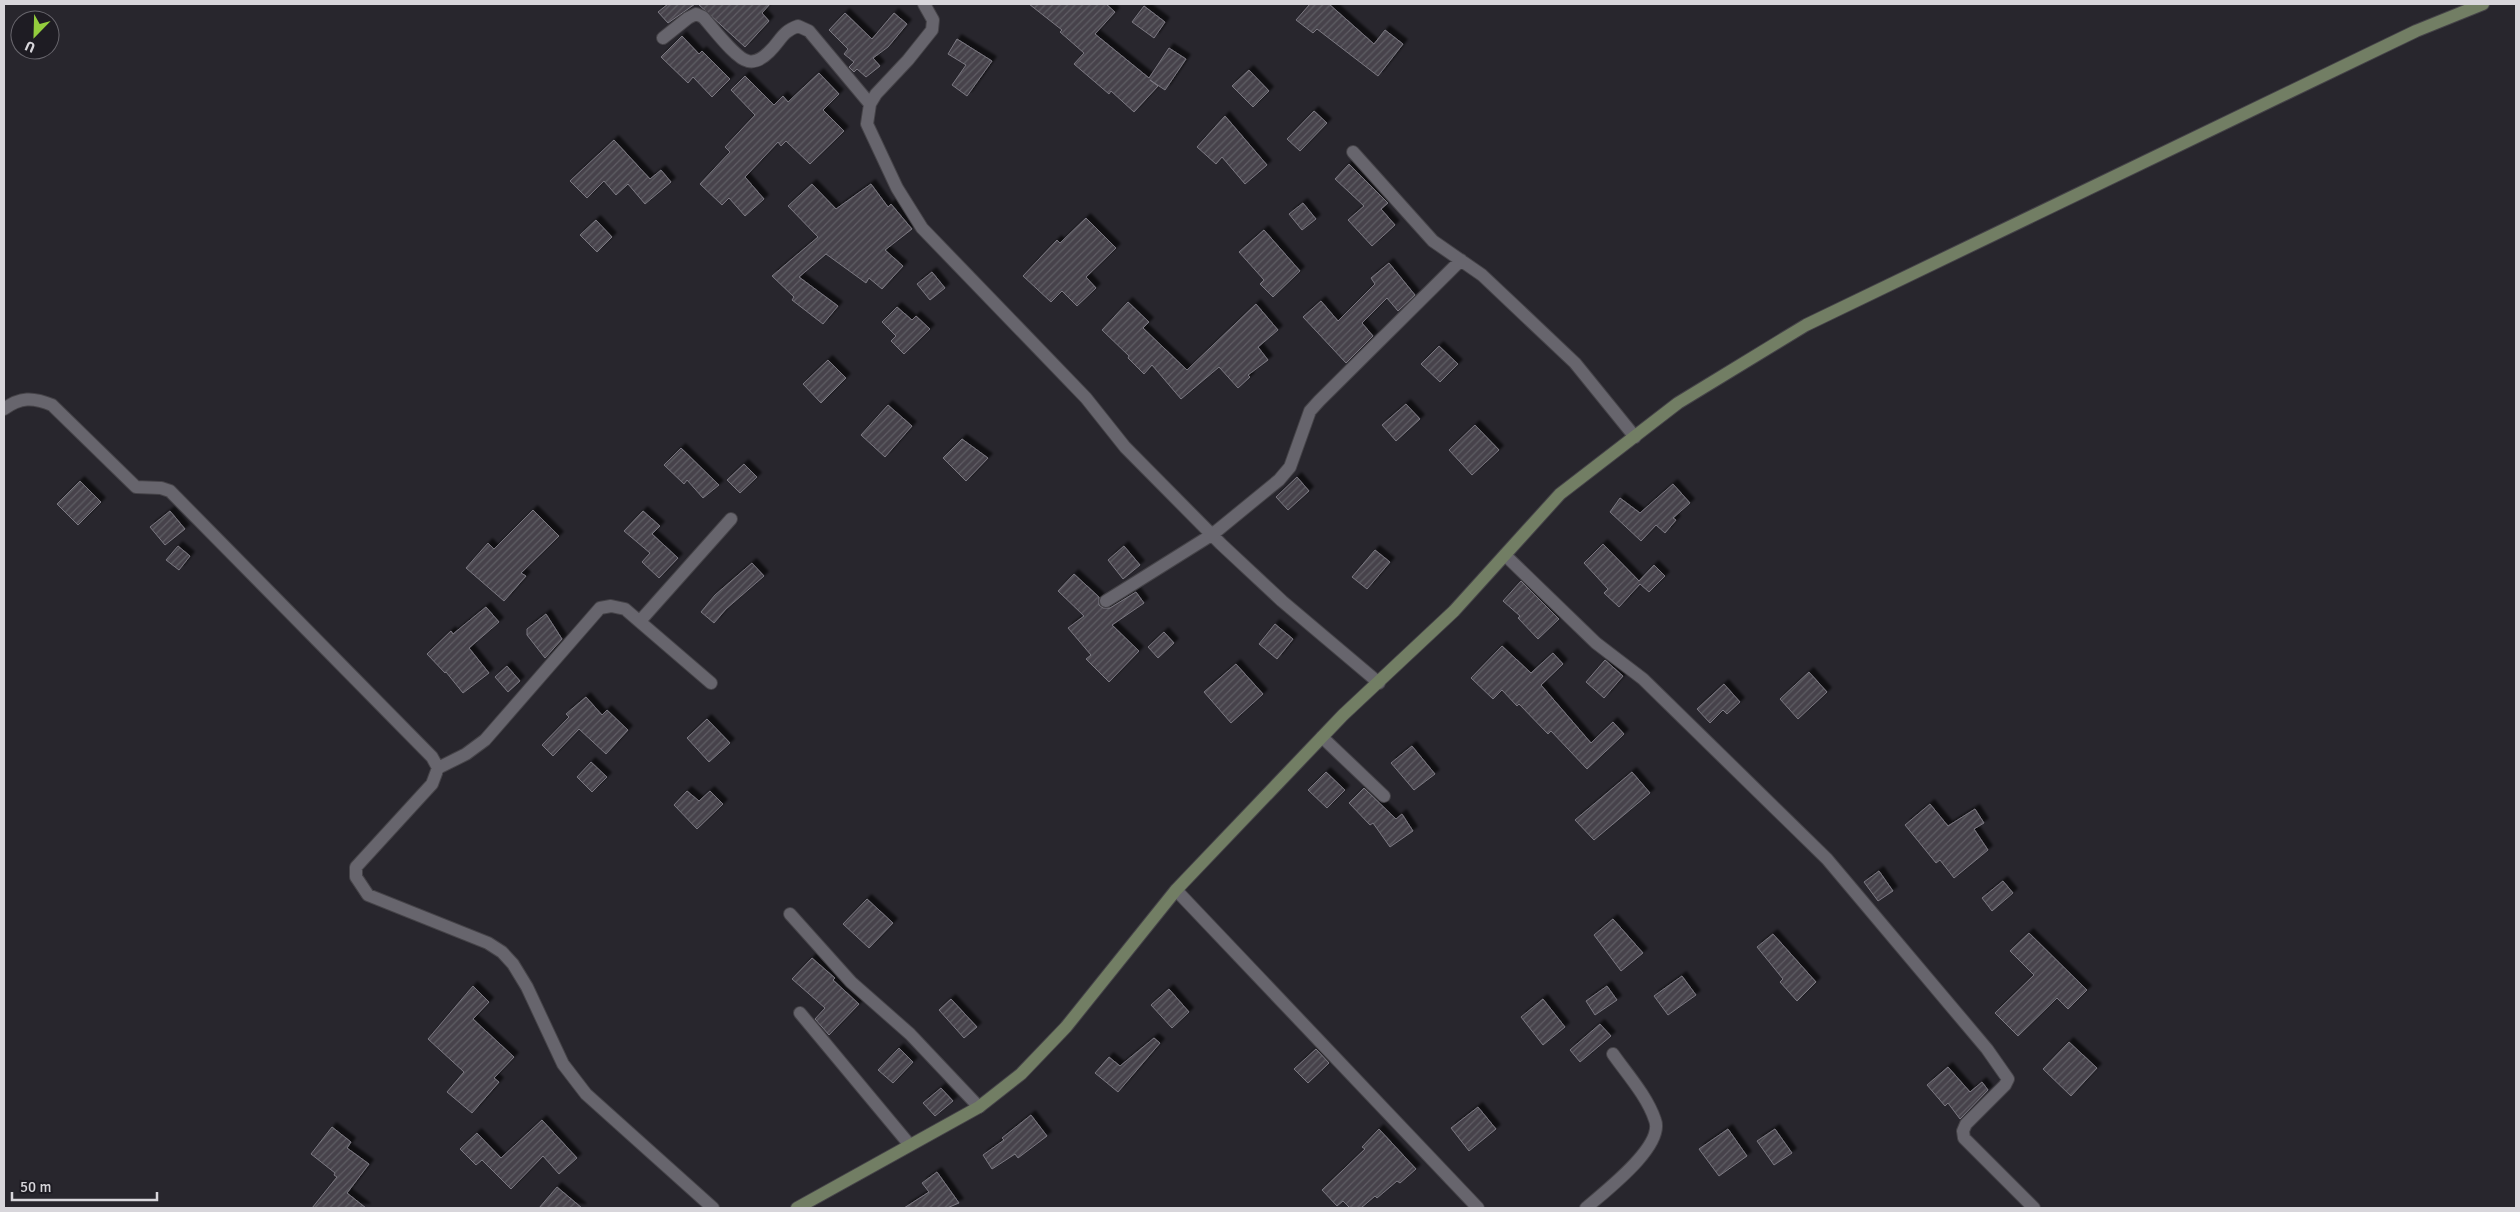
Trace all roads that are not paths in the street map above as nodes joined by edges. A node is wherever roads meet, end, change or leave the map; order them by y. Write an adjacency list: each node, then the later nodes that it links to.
1 (924, 4): 4 (street)
2 (2483, 4): 8 (main road)
3 (663, 38): 4 (street)
4 (870, 104): 10 (street)
5 (1353, 152): 6 (street)
6 (1461, 260): 8 (street); 10 (street)
7 (4, 409): 17 (street)
8 (1635, 437): 11 (main road)
9 (731, 519): 13 (street)
10 (1213, 534): 12 (street); 15 (street)
11 (1505, 555): 15 (main road); 29 (street)
12 (1106, 601)
13 (640, 621): 14 (street); 17 (street)
14 (711, 683)
15 (1379, 683): 16 (main road)
16 (1322, 737): 18 (street); 19 (main road)
17 (438, 768): 25 (street)
18 (1384, 796)
19 (1176, 890): 23 (main road); 27 (street)
20 (790, 914): 23 (street)
21 (800, 1013): 24 (street)
22 (1613, 1054): 28 (street)
23 (979, 1107): 24 (main road)
24 (909, 1144): 26 (main road)
25 (713, 1208)
26 (797, 1208)
27 (1478, 1208)
28 (1586, 1208)
29 (2034, 1208)

